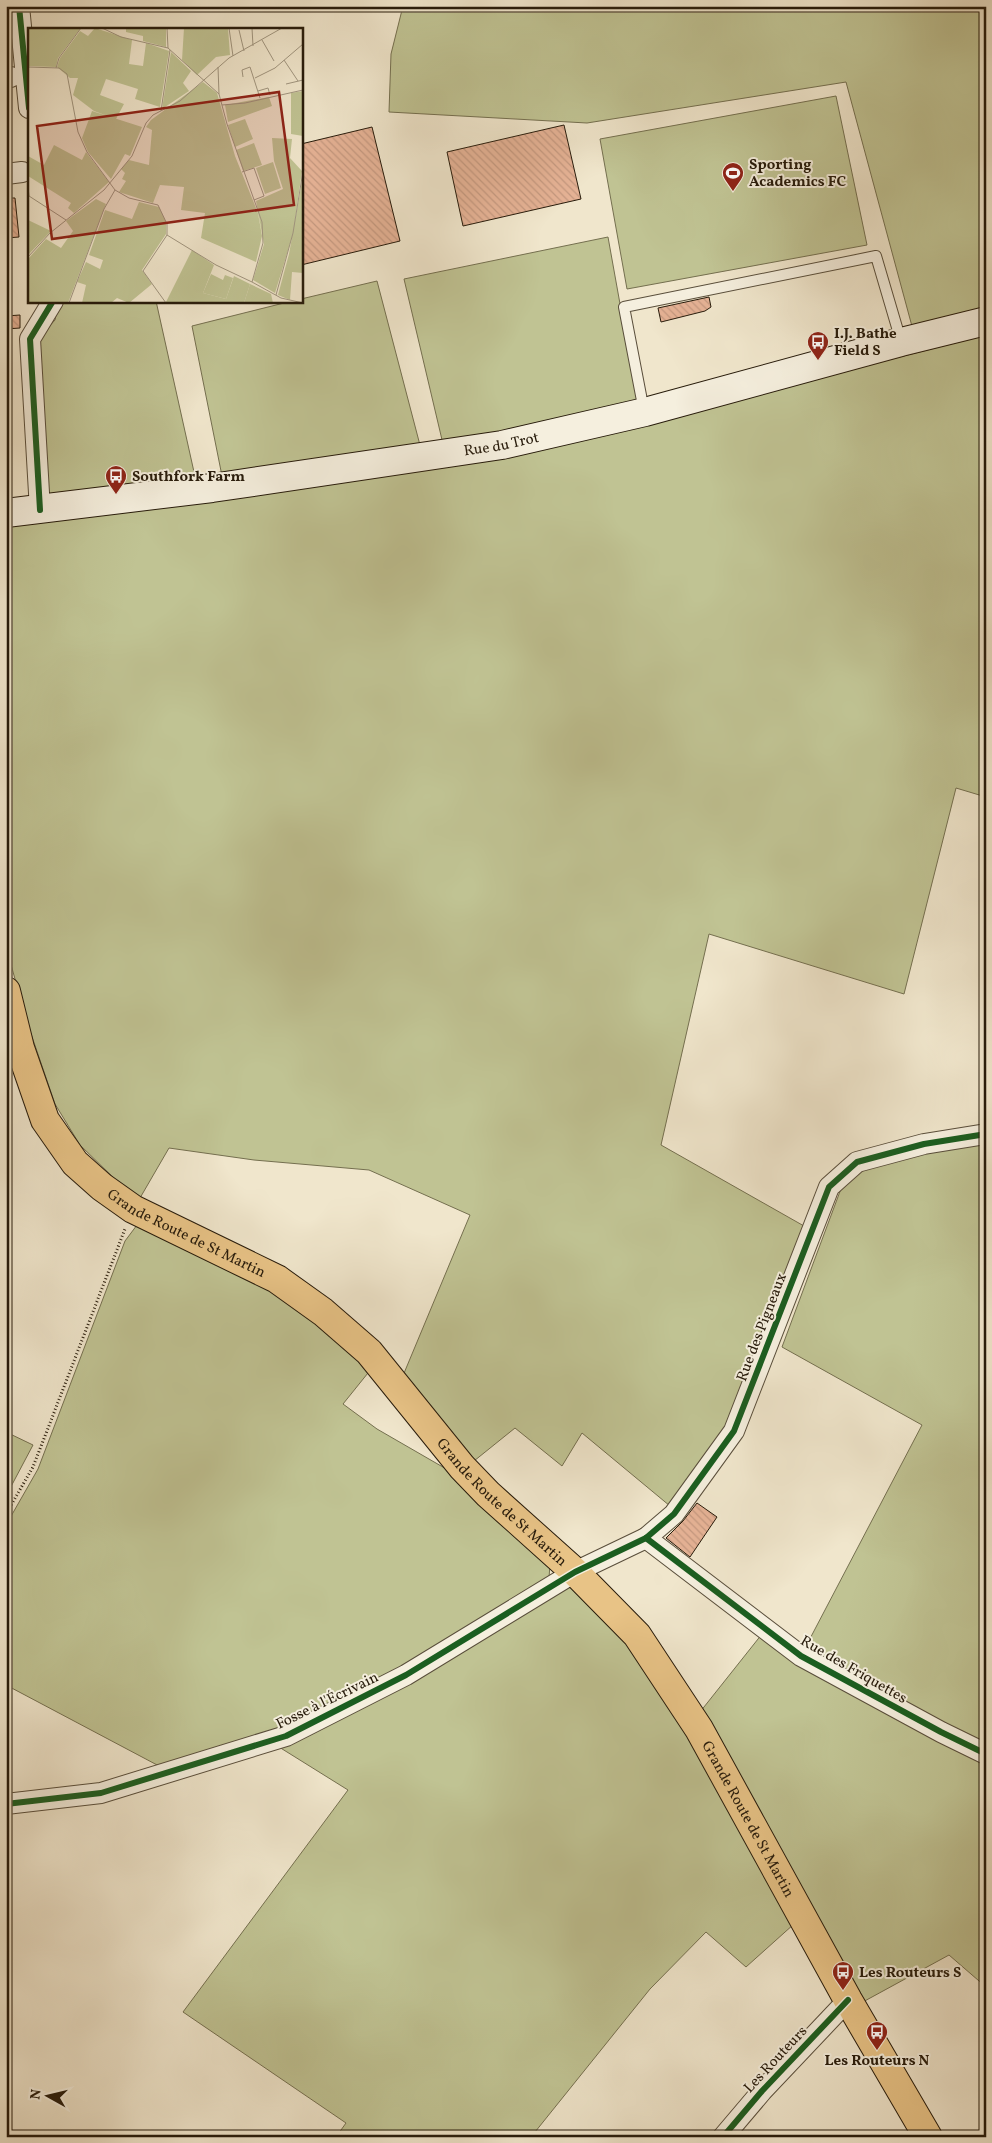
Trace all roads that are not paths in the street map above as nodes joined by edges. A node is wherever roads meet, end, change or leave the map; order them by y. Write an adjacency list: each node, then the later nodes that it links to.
1 (19, 6): 2 (street)
2 (28, 98)
3 (53, 302): 7 (street)
4 (986, 321): 5 (main road, Rue du Trot)
5 (901, 342): 6 (main road, Rue du Trot); 6 (lane)
6 (644, 412): 7 (main road, Rue du Trot)
7 (40, 510): 8 (main road, Rue du Trot)
8 (6, 514)
9 (6, 991): 10 (main road, Grande Route de St Martin)
10 (13, 1048): 13 (main road, Grande Route de St Martin)
11 (986, 1134): 12 (street, Rue des Pigneaux)
12 (646, 1538): 13 (street, Rue des Pigneaux); 14 (street, Rue des Friquettes)
13 (576, 1572): 15 (street, Fosse à l'Écrivain); 16 (main road, Grande Route de St Martin)
14 (986, 1754)
15 (6, 1804)
16 (848, 2000): 17 (street, Les Routeurs); 18 (main road, Grande Route de St Martin)
17 (723, 2137)
18 (928, 2137)

